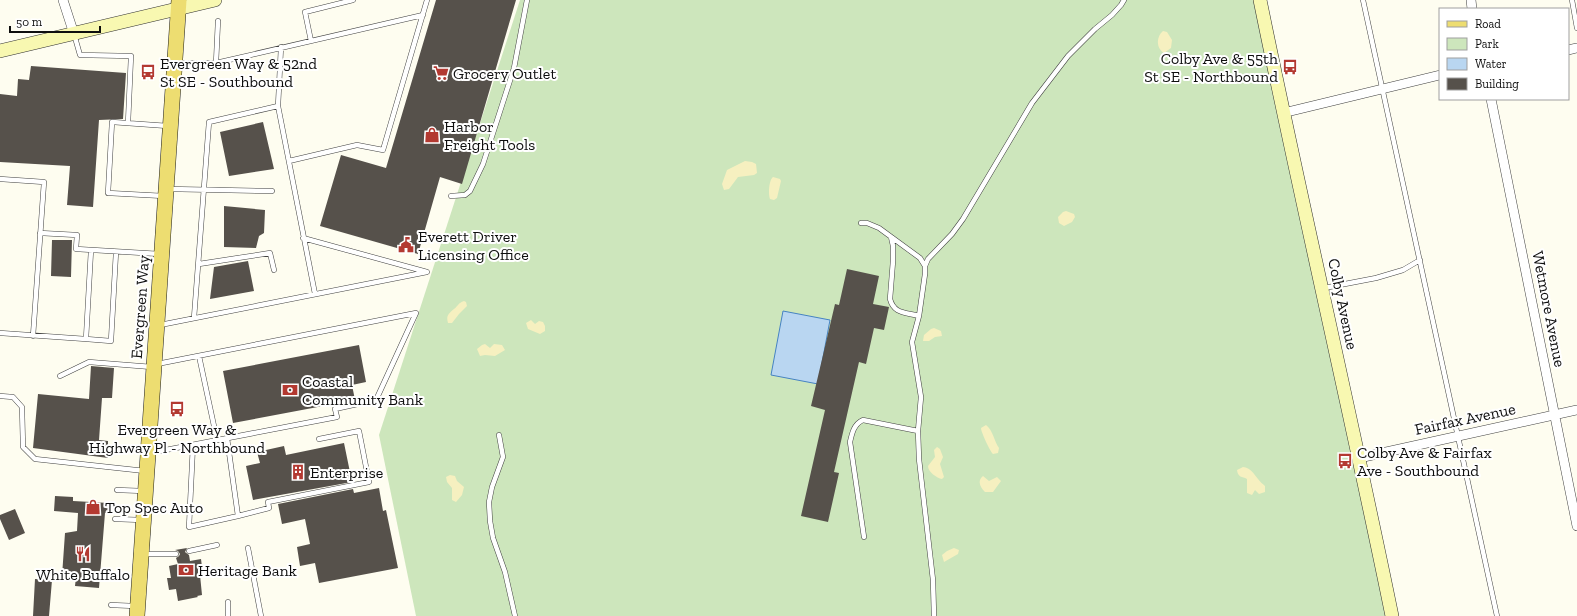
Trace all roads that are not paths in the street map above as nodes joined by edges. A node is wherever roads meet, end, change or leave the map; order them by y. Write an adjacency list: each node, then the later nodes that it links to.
1 (63, 0): 14 (street)
2 (215, 0): 10 (main road)
3 (353, 0): 15 (lane)
4 (427, 0): 11 (lane)
5 (527, 0): 32 (lane)
6 (1124, 0): 42 (lane)
7 (1260, 0): 24 (main road, Colby Avenue)
8 (1363, 0): 21 (lane)
9 (1572, 0): 13 (lane)
10 (178, 5): 14 (main road); 19 (main road, Evergreen Way)
11 (423, 15): 15 (lane); 27 (lane)
12 (218, 21): 18 (lane)
13 (1577, 28)
14 (74, 34): 17 (main road); 25 (lane)
15 (311, 41): 16 (lane)
16 (281, 48): 18 (lane); 23 (lane)
17 (0, 51)
18 (216, 63): 19 (lane)
19 (175, 64): 26 (main road, Evergreen Way)
20 (1439, 75): 21 (street)
21 (1383, 88): 24 (street); 40 (lane)
22 (1491, 100): 57 (street, Wetmore Avenue)
23 (278, 106): 27 (lane); 29 (lane)
24 (1283, 113): 44 (main road, Colby Avenue)
25 (128, 123): 26 (lane); 31 (lane)
26 (170, 126): 31 (main road, Evergreen Way)
27 (289, 161): 36 (lane)
28 (0, 179): 34 (lane)
29 (204, 190): 30 (lane); 31 (lane); 41 (lane)
30 (272, 192)
31 (166, 193): 39 (main road, Evergreen Way)
32 (451, 196)
33 (860, 224): 35 (lane)
34 (40, 233): 37 (lane); 50 (lane)
35 (891, 237): 42 (lane); 46 (lane)
36 (304, 238): 45 (lane); 45 (lane)
37 (91, 250): 38 (lane); 51 (lane)
38 (116, 252): 39 (lane); 51 (lane)
39 (161, 254): 48 (main road, Evergreen Way)
40 (1420, 260): 44 (lane); 60 (lane)
41 (199, 264): 43 (lane); 47 (lane)
42 (925, 266): 46 (lane)
43 (274, 270)
44 (1322, 288): 66 (main road, Colby Avenue)
45 (315, 294): 47 (lane)
46 (919, 316): 58 (lane)
47 (194, 318): 48 (lane)
48 (156, 326): 53 (main road, Evergreen Way)
49 (0, 334): 50 (lane)
50 (33, 336): 51 (lane)
51 (86, 339)
52 (199, 356): 53 (lane); 61 (lane); 63 (lane)
53 (154, 366): 54 (lane); 65 (main road, Evergreen Way)
54 (60, 376)
55 (0, 396): 67 (lane)
56 (1577, 410): 57 (street, Fairfax Avenue)
57 (1555, 415): 60 (street, Fairfax Avenue); 73 (street, Wetmore Avenue)
58 (918, 431): 74 (lane); 86 (lane)
59 (499, 435): 85 (lane)
60 (1458, 436): 66 (street, Fairfax Avenue); 88 (lane)
61 (226, 438): 63 (lane); 70 (lane)
62 (319, 439): 70 (lane)
63 (217, 440): 64 (lane)
64 (193, 444): 65 (lane); 70 (lane)
65 (148, 453): 67 (main road, Evergreen Way)
66 (1359, 458): 87 (main road, Colby Avenue)
67 (147, 472): 69 (main road, Evergreen Way)
68 (117, 490): 69 (lane)
69 (146, 492): 72 (main road, Evergreen Way)
70 (238, 516)
71 (115, 519): 72 (lane)
72 (143, 520): 78 (main road, Evergreen Way)
73 (1577, 526)
74 (864, 537)
75 (217, 545): 77 (lane)
76 (248, 548): 84 (lane)
77 (189, 551)
78 (141, 554): 79 (lane); 82 (main road, Evergreen Way)
79 (176, 554)
80 (228, 602): 83 (lane)
81 (111, 605): 82 (lane)
82 (137, 611)
83 (228, 616)
84 (261, 616)
85 (514, 616)
86 (934, 616)
87 (1392, 616)
88 (1497, 616)

